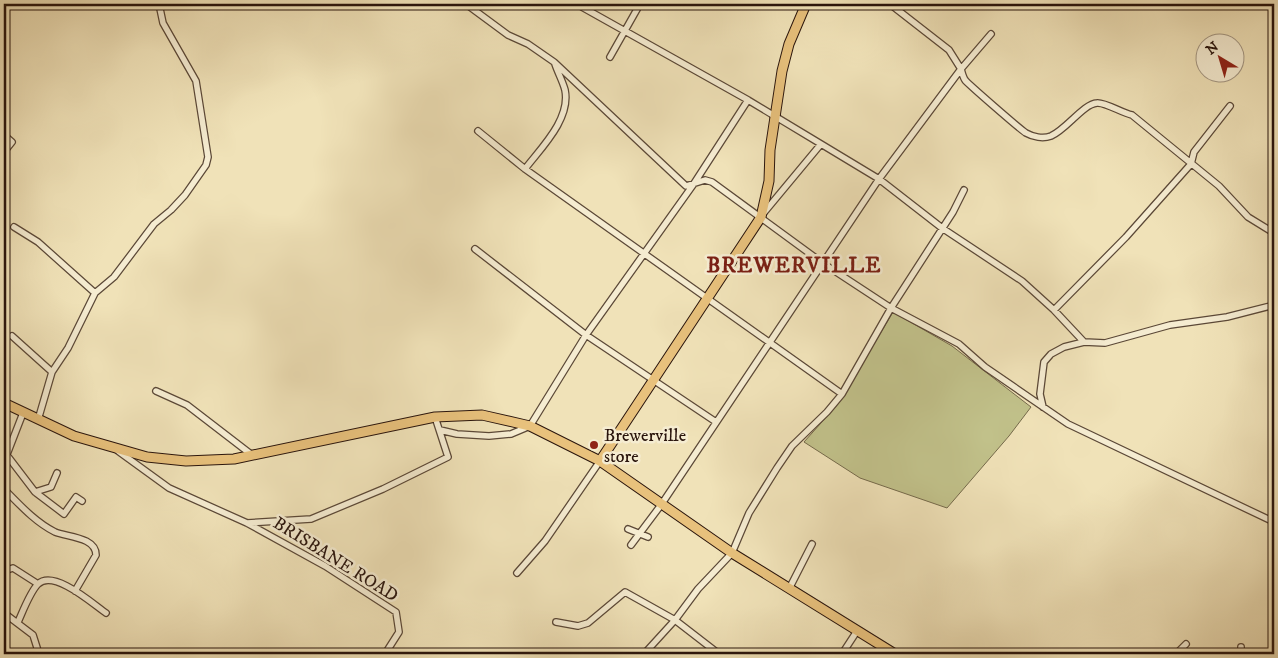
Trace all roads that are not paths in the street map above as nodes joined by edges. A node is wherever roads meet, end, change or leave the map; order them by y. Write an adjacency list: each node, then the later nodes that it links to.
1 (159, 4): 31 (street)
2 (466, 4): 10 (street)
3 (640, 4): 7 (street)
4 (806, 4): 14 (main road)
5 (890, 4): 11 (street)
6 (582, 7): 7 (street)
7 (626, 32): 9 (street); 12 (street)
8 (991, 34): 11 (street)
9 (610, 57)
10 (554, 62): 20 (street); 22 (street)
11 (961, 69): 19 (street); 21 (street)
12 (748, 100): 14 (street); 22 (street)
13 (1230, 106): 19 (street)
14 (774, 115): 17 (street); 24 (main road)
15 (478, 131): 20 (street)
16 (4, 135): 18 (street)
17 (821, 144): 21 (street); 24 (street)
18 (4, 152)
19 (1191, 164): 27 (street); 35 (street)
20 (525, 169): 29 (street)
21 (879, 179): 26 (street); 30 (street)
22 (693, 184): 24 (street); 29 (street)
23 (964, 190): 26 (street)
24 (760, 217): 30 (street); 32 (main road)
25 (14, 227): 31 (street)
26 (942, 228): 34 (street); 35 (street)
27 (1274, 233)
28 (475, 249): 36 (street)
29 (645, 252): 32 (street); 36 (street)
30 (824, 264): 34 (street); 38 (street)
31 (95, 292): 40 (street)
32 (707, 297): 38 (street); 41 (main road)
33 (1274, 305): 39 (street)
34 (890, 308): 43 (street); 45 (street)
35 (1054, 310): 39 (street)
36 (586, 335): 41 (street); 50 (street)
37 (12, 336): 40 (street)
38 (769, 341): 43 (street); 49 (street)
39 (1084, 342): 45 (street)
40 (52, 372): 48 (street)
41 (653, 380): 49 (street); 55 (main road)
42 (156, 391): 54 (street)
43 (842, 394): 69 (street)
44 (4, 403): 46 (main road)
45 (1043, 408): 62 (street)
46 (23, 413): 48 (main road); 53 (street)
47 (435, 417): 50 (main road); 51 (street); 54 (main road)
48 (38, 420): 52 (main road)
49 (716, 422): 61 (street)
50 (530, 426): 51 (street); 55 (main road)
51 (440, 430): 63 (street)
52 (116, 450): 54 (main road); 63 (street)
53 (6, 454): 56 (street); 59 (street)
54 (252, 455)
55 (600, 460): 61 (main road); 71 (street)
56 (4, 462)
57 (57, 473): 59 (street)
58 (4, 489): 74 (street)
59 (35, 492): 60 (street)
60 (82, 500)
61 (661, 505): 65 (street); 69 (main road)
62 (1274, 522)
63 (247, 523): 84 (street, BRISBANE ROAD)
64 (628, 529): 65 (street)
65 (639, 534): 66 (street); 68 (street)
66 (648, 537)
67 (812, 544): 73 (street)
68 (631, 545)
69 (732, 553): 73 (main road); 77 (street)
70 (4, 571): 72 (street)
71 (517, 573)
72 (38, 584): 74 (street); 78 (street)
73 (789, 589): 80 (main road)
74 (75, 591): 76 (street)
75 (4, 613): 78 (street)
76 (106, 613)
77 (676, 620): 79 (street); 85 (street); 86 (street)
78 (18, 622): 83 (street)
79 (556, 622)
80 (857, 632): 87 (street); 88 (main road)
81 (1186, 644): 89 (street)
82 (1241, 646): 90 (street)
83 (39, 654)
84 (385, 654)
85 (644, 654)
86 (719, 654)
87 (842, 654)
88 (895, 654)
89 (1176, 654)
90 (1241, 654)

